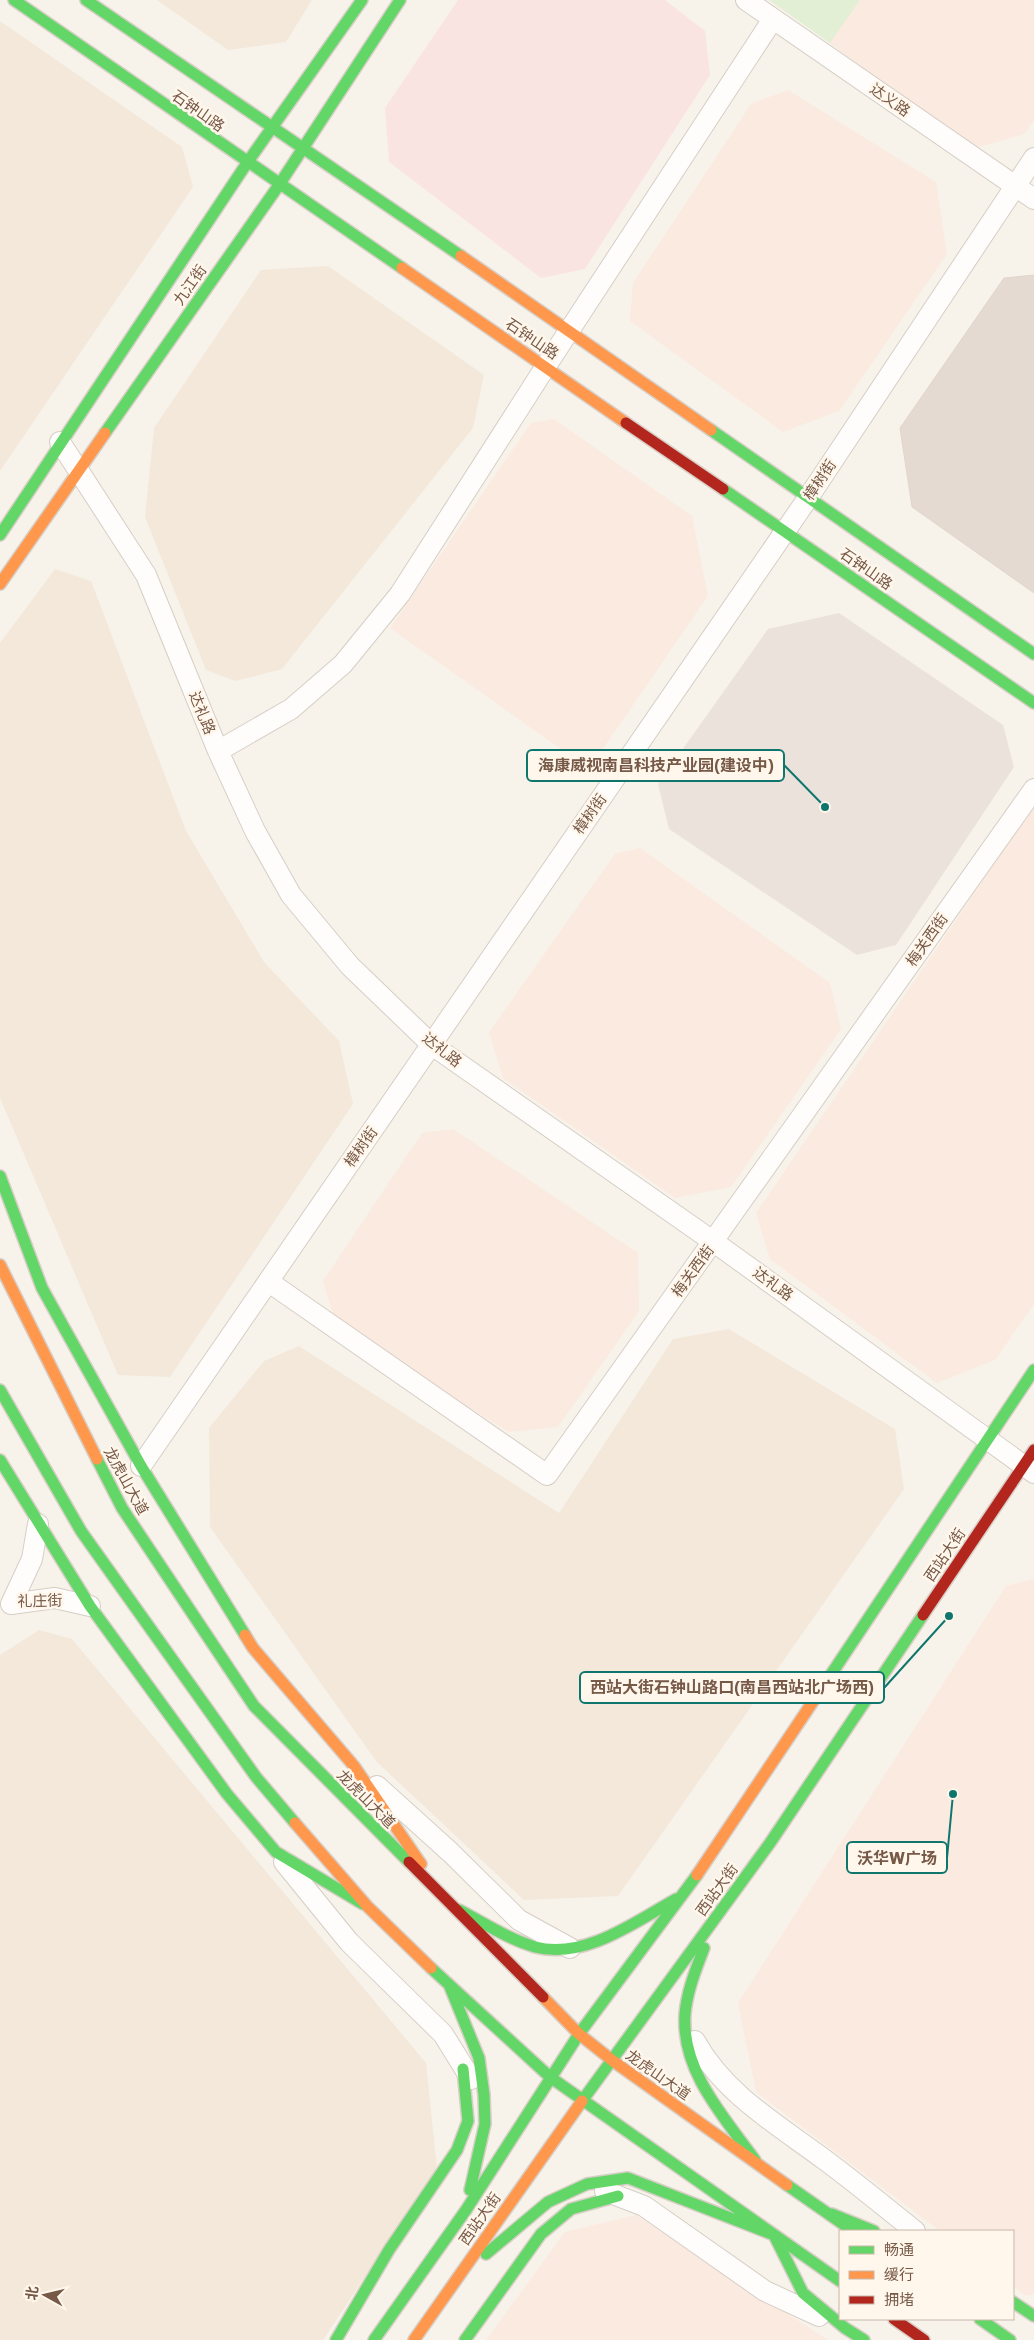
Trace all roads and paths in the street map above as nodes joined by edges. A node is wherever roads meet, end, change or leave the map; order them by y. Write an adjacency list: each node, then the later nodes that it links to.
1 (14, 0): 10 (main road, 石钟山路)
2 (86, 0): 7 (main road, 石钟山路)
3 (362, 0): 7 (main road, 九江街)
4 (400, 0): 8 (main road, 九江街)
5 (746, 0): 6 (street, 达义路)
6 (773, 19): 12 (street, 达义路); 14 (street)
7 (274, 128): 8 (main road, 石钟山路); 10 (main road, 九江街)
8 (304, 148): 11 (main road, 九江街); 14 (main road, 石钟山路)
9 (1034, 158): 12 (street, 樟树街)
10 (247, 163): 11 (main road, 石钟山路); 16 (main road, 九江街)
11 (278, 185): 15 (main road, 石钟山路); 17 (main road, 九江街)
12 (1014, 186): 13 (street, 达义路); 18 (street, 樟树街)
13 (1034, 200)
14 (570, 330): 15 (street); 18 (main road, 石钟山路)
15 (546, 366): 19 (main road, 石钟山路); 24 (street)
16 (60, 442): 17 (street, 达礼路); 20 (main road, 九江街)
17 (78, 471): 21 (main road, 九江街); 24 (street, 达礼路)
18 (808, 498): 19 (street, 樟树街); 22 (main road, 石钟山路)
19 (785, 531): 23 (main road, 石钟山路); 26 (street, 樟树街)
20 (0, 535)
21 (0, 584)
22 (1034, 654)
23 (1034, 703)
24 (218, 751): 26 (street, 达礼路)
25 (1034, 789): 28 (street, 梅关西街)
26 (432, 1044): 28 (street, 达礼路); 30 (street, 樟树街)
27 (0, 1176): 36 (main road)
28 (714, 1242): 30 (street, 梅关西街); 33 (street, 达礼路)
29 (0, 1265): 44 (main road, 龙虎山大道)
30 (269, 1282): 36 (street, 樟树街)
31 (1034, 1370): 33 (main road, 西站大街)
32 (0, 1390): 45 (main road)
33 (987, 1440): 35 (street, 达礼路); 43 (main road, 西站大街)
34 (0, 1460): 37 (main road)
35 (1030, 1463): 41 (main road, 西站大街)
36 (142, 1466): 40 (main road)
37 (38, 1524): 38 (main road); 39 (street, 礼庄街)
38 (90, 1606): 39 (street, 礼庄街); 42 (main road)
39 (6, 1608)
40 (354, 1766): 44 (main road); 46 (street)
41 (770, 1843): 48 (main road); 50 (main road, 西站大街)
42 (276, 1852): 45 (main road); 51 (street)
43 (683, 1896): 46 (main road); 49 (main road, 西站大街)
44 (447, 1903): 46 (main road); 49 (main road, 龙虎山大道)
45 (368, 1907): 47 (main road)
46 (572, 1949)
47 (450, 1986): 52 (main road); 53 (main road)
48 (685, 2021): 55 (main road); 62 (street)
49 (579, 2034): 50 (main road, 龙虎山大道); 52 (main road, 西站大街)
50 (613, 2061): 54 (main road, 西站大街); 55 (main road, 龙虎山大道)
51 (463, 2069): 53 (street); 71 (main road)
52 (550, 2077): 54 (main road); 58 (main road, 西站大街)
53 (484, 2095): 58 (main road)
54 (582, 2100): 63 (main road); 64 (main road, 西站大街)
55 (756, 2161): 59 (main road, 龙虎山大道)
56 (587, 2184): 57 (street); 63 (main road); 64 (main road)
57 (618, 2196): 70 (street); 74 (main road)
58 (466, 2210): 72 (main road, 西站大街)
59 (824, 2211): 60 (main road, 龙虎山大道); 61 (main road)
60 (852, 2230)
61 (872, 2230)
62 (914, 2230)
63 (774, 2235): 65 (main road); 70 (main road)
64 (456, 2279): 73 (main road, 西站大街)
65 (839, 2280)
66 (1014, 2303): 67 (main road)
67 (1034, 2316)
68 (895, 2320): 76 (main road)
69 (981, 2320): 77 (main road)
70 (845, 2328): 75 (main road)
71 (336, 2340)
72 (374, 2340)
73 (414, 2340)
74 (465, 2340)
75 (864, 2340)
76 (924, 2340)
77 (1010, 2340)

